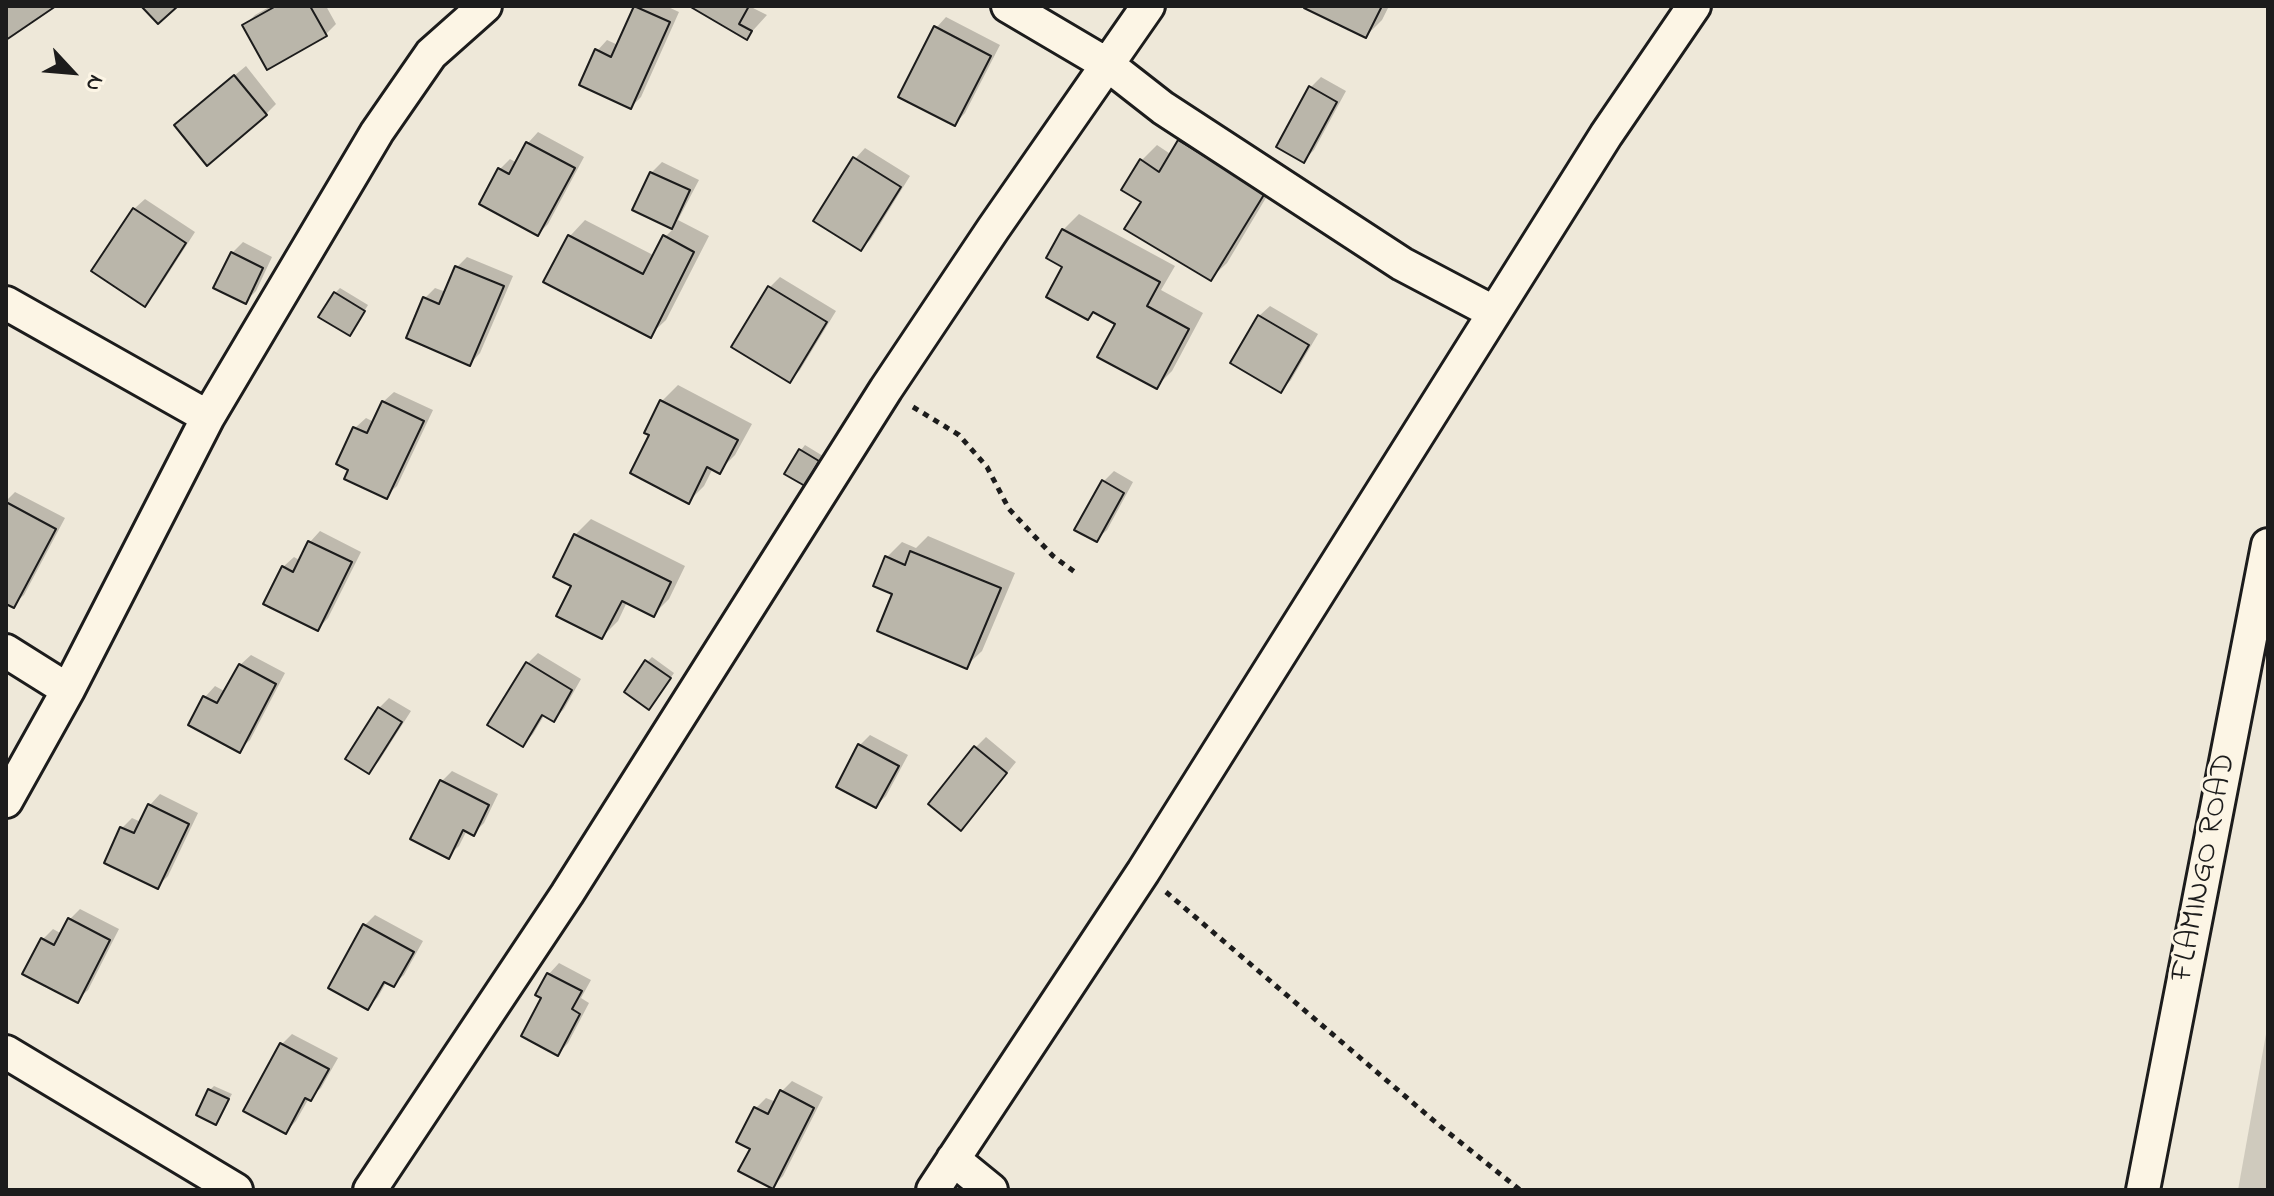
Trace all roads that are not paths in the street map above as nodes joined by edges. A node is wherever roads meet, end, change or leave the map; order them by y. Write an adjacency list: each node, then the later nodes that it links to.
1 (485, 6): 8 (street)
2 (1008, 6): 5 (street)
3 (1148, 6): 5 (street)
4 (1694, 6): 7 (street)
5 (1108, 65): 7 (street); 16 (street)
6 (6, 303): 8 (street)
7 (1493, 312): 14 (street)
8 (208, 417): 11 (street)
9 (2268, 545): 19 (street, FLAMINGO ROAD)
10 (6, 651): 11 (street)
11 (68, 690): 12 (street)
12 (6, 801)
13 (6, 1052): 15 (street)
14 (953, 1159): 17 (street); 18 (street)
15 (236, 1190)
16 (370, 1190)
17 (933, 1190)
18 (991, 1190)
19 (2143, 1190)

